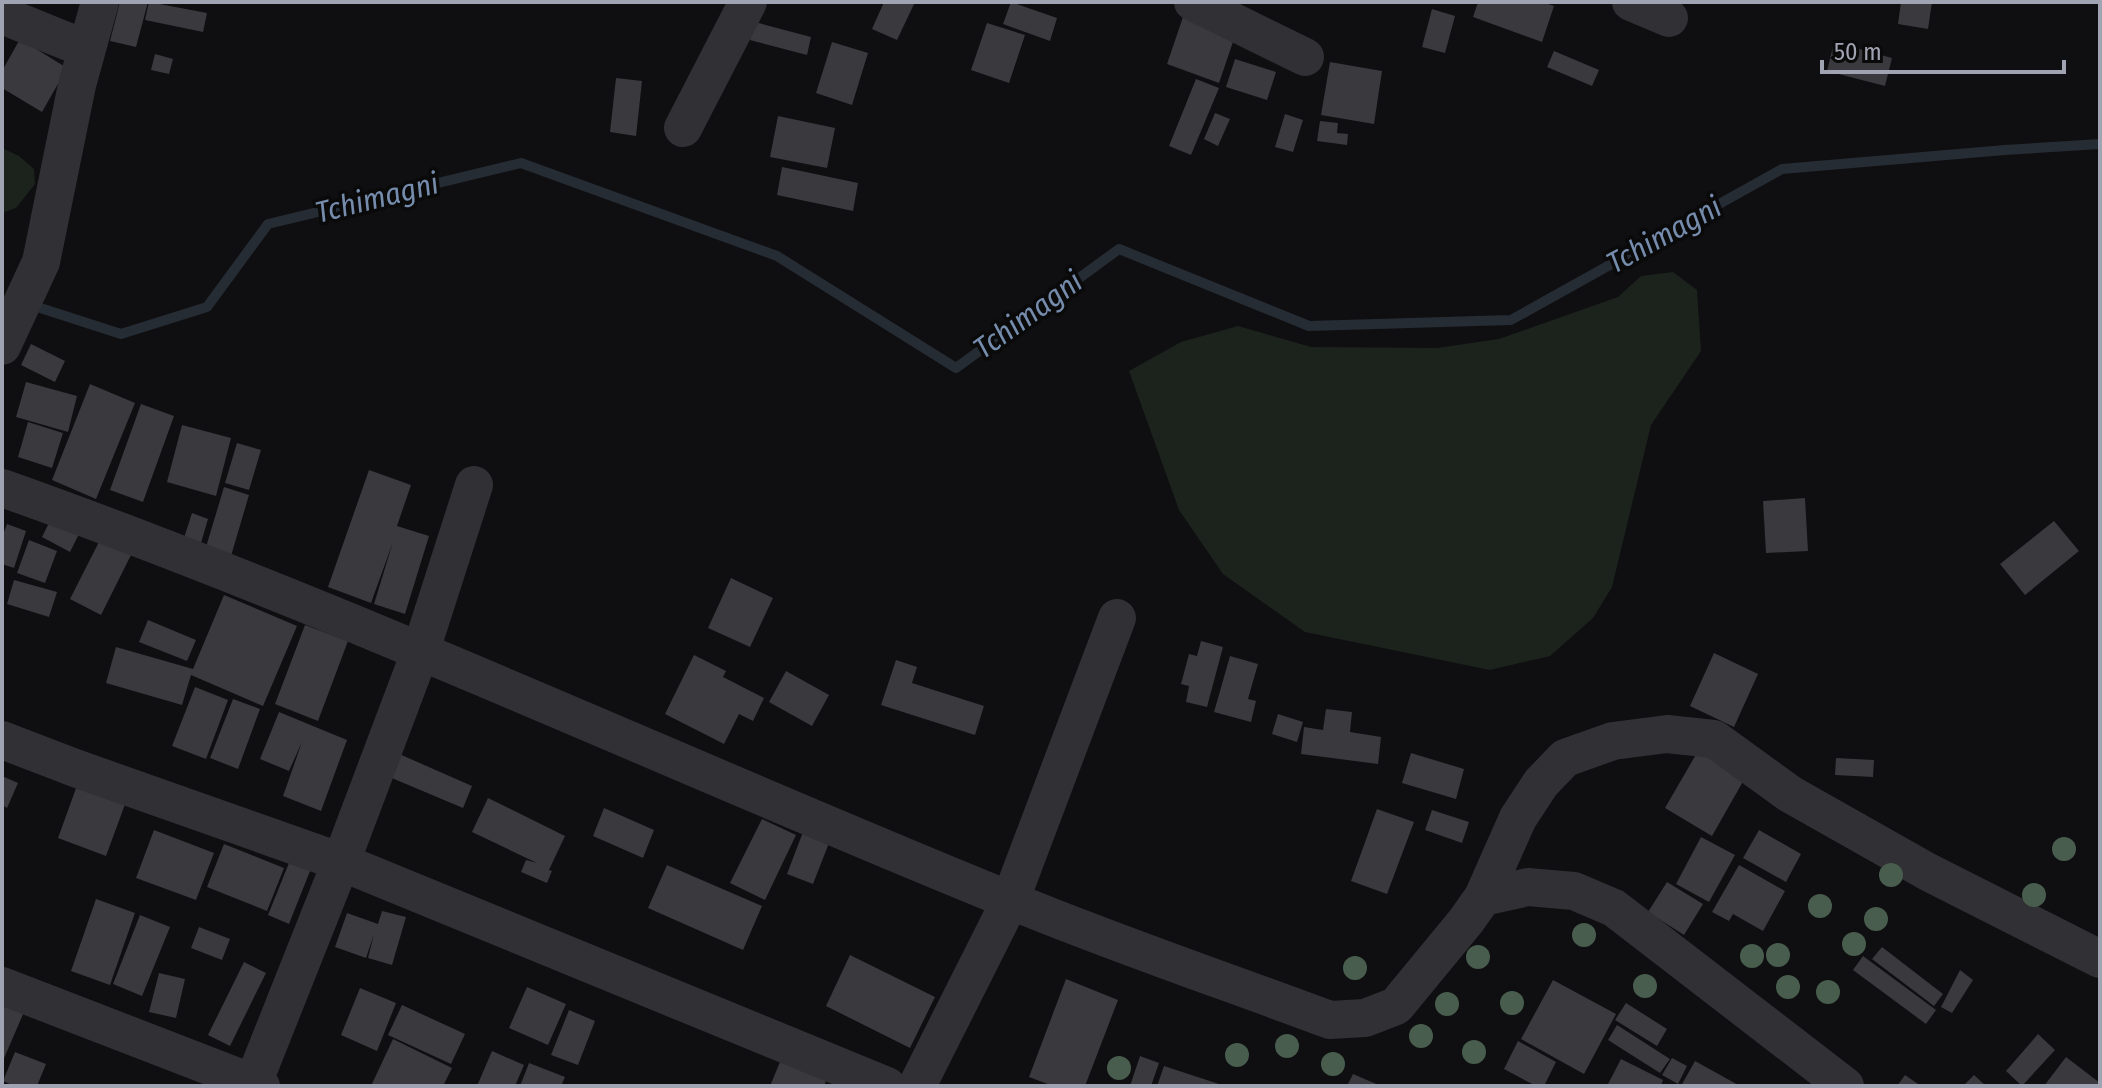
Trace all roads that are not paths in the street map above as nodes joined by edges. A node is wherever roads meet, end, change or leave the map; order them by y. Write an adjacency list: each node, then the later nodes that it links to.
1 (100, 2): 7 (street)
2 (748, 2): 9 (street)
3 (1193, 2): 8 (street)
4 (1631, 2): 6 (street)
5 (2, 15): 7 (street)
6 (1669, 18)
7 (86, 49): 10 (street)
8 (1305, 57)
9 (683, 128)
10 (2, 346)
11 (474, 485): 14 (street)
12 (2, 488): 14 (street)
13 (1117, 618): 18 (street)
14 (421, 650): 16 (street); 18 (street)
15 (2, 740): 16 (street)
16 (341, 862): 21 (street); 22 (street)
17 (1483, 897): 18 (street); 19 (street); 24 (street)
18 (1010, 901): 23 (street)
19 (2100, 959)
20 (2, 986): 21 (street)
21 (256, 1085)
22 (887, 1086)
23 (917, 1086)
24 (1845, 1086)

